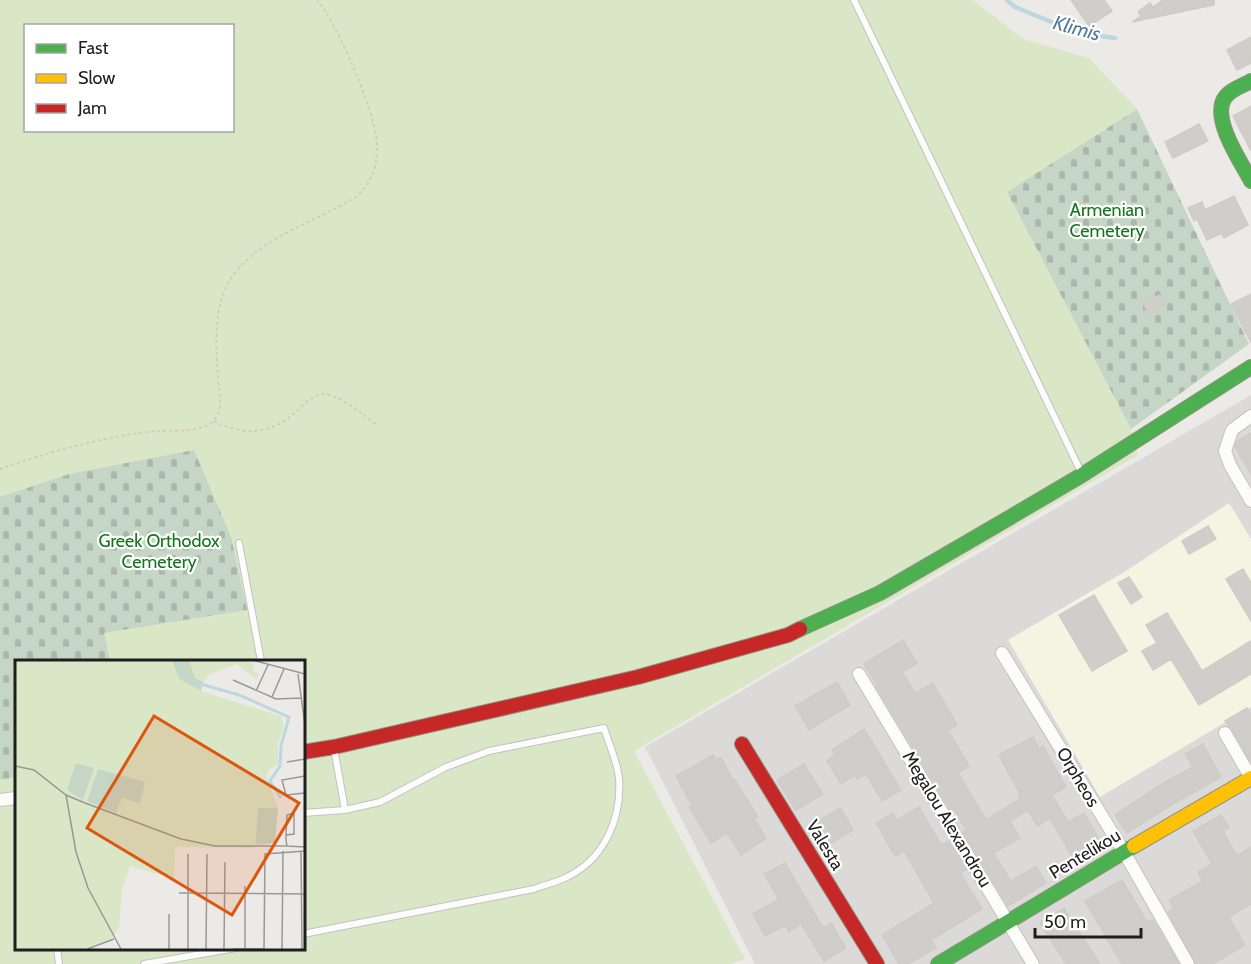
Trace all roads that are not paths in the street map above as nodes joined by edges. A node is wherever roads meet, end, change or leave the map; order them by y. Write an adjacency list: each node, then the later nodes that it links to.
1 (854, 0): 6 (lane)
2 (1251, 81): 3 (street)
3 (1251, 181)
4 (1251, 367): 6 (street)
5 (1251, 416): 7 (street)
6 (1082, 475): 14 (street)
7 (1251, 501)
8 (239, 543): 10 (lane)
9 (1002, 653): 21 (street, Orpheos)
10 (261, 660)
11 (859, 674): 22 (street, Megalou Alexandrou)
12 (1225, 733): 16 (street)
13 (742, 744): 28 (street, Valesta)
14 (334, 747): 15 (street); 19 (lane)
15 (304, 752)
16 (1251, 778): 21 (street, Pentelikou)
17 (15, 798): 18 (street)
18 (0, 800)
19 (345, 810): 20 (lane); 23 (lane)
20 (304, 813)
21 (1124, 852): 22 (street, Pentelikou); 31 (street, Orpheos)
22 (1008, 921): 29 (street, Pentelikou); 30 (street, Megalou Alexandrou)
23 (304, 934)
24 (57, 949): 26 (lane)
25 (230, 949): 27 (lane)
26 (60, 964)
27 (144, 964)
28 (877, 964)
29 (938, 964)
30 (1033, 964)
31 (1188, 964)

